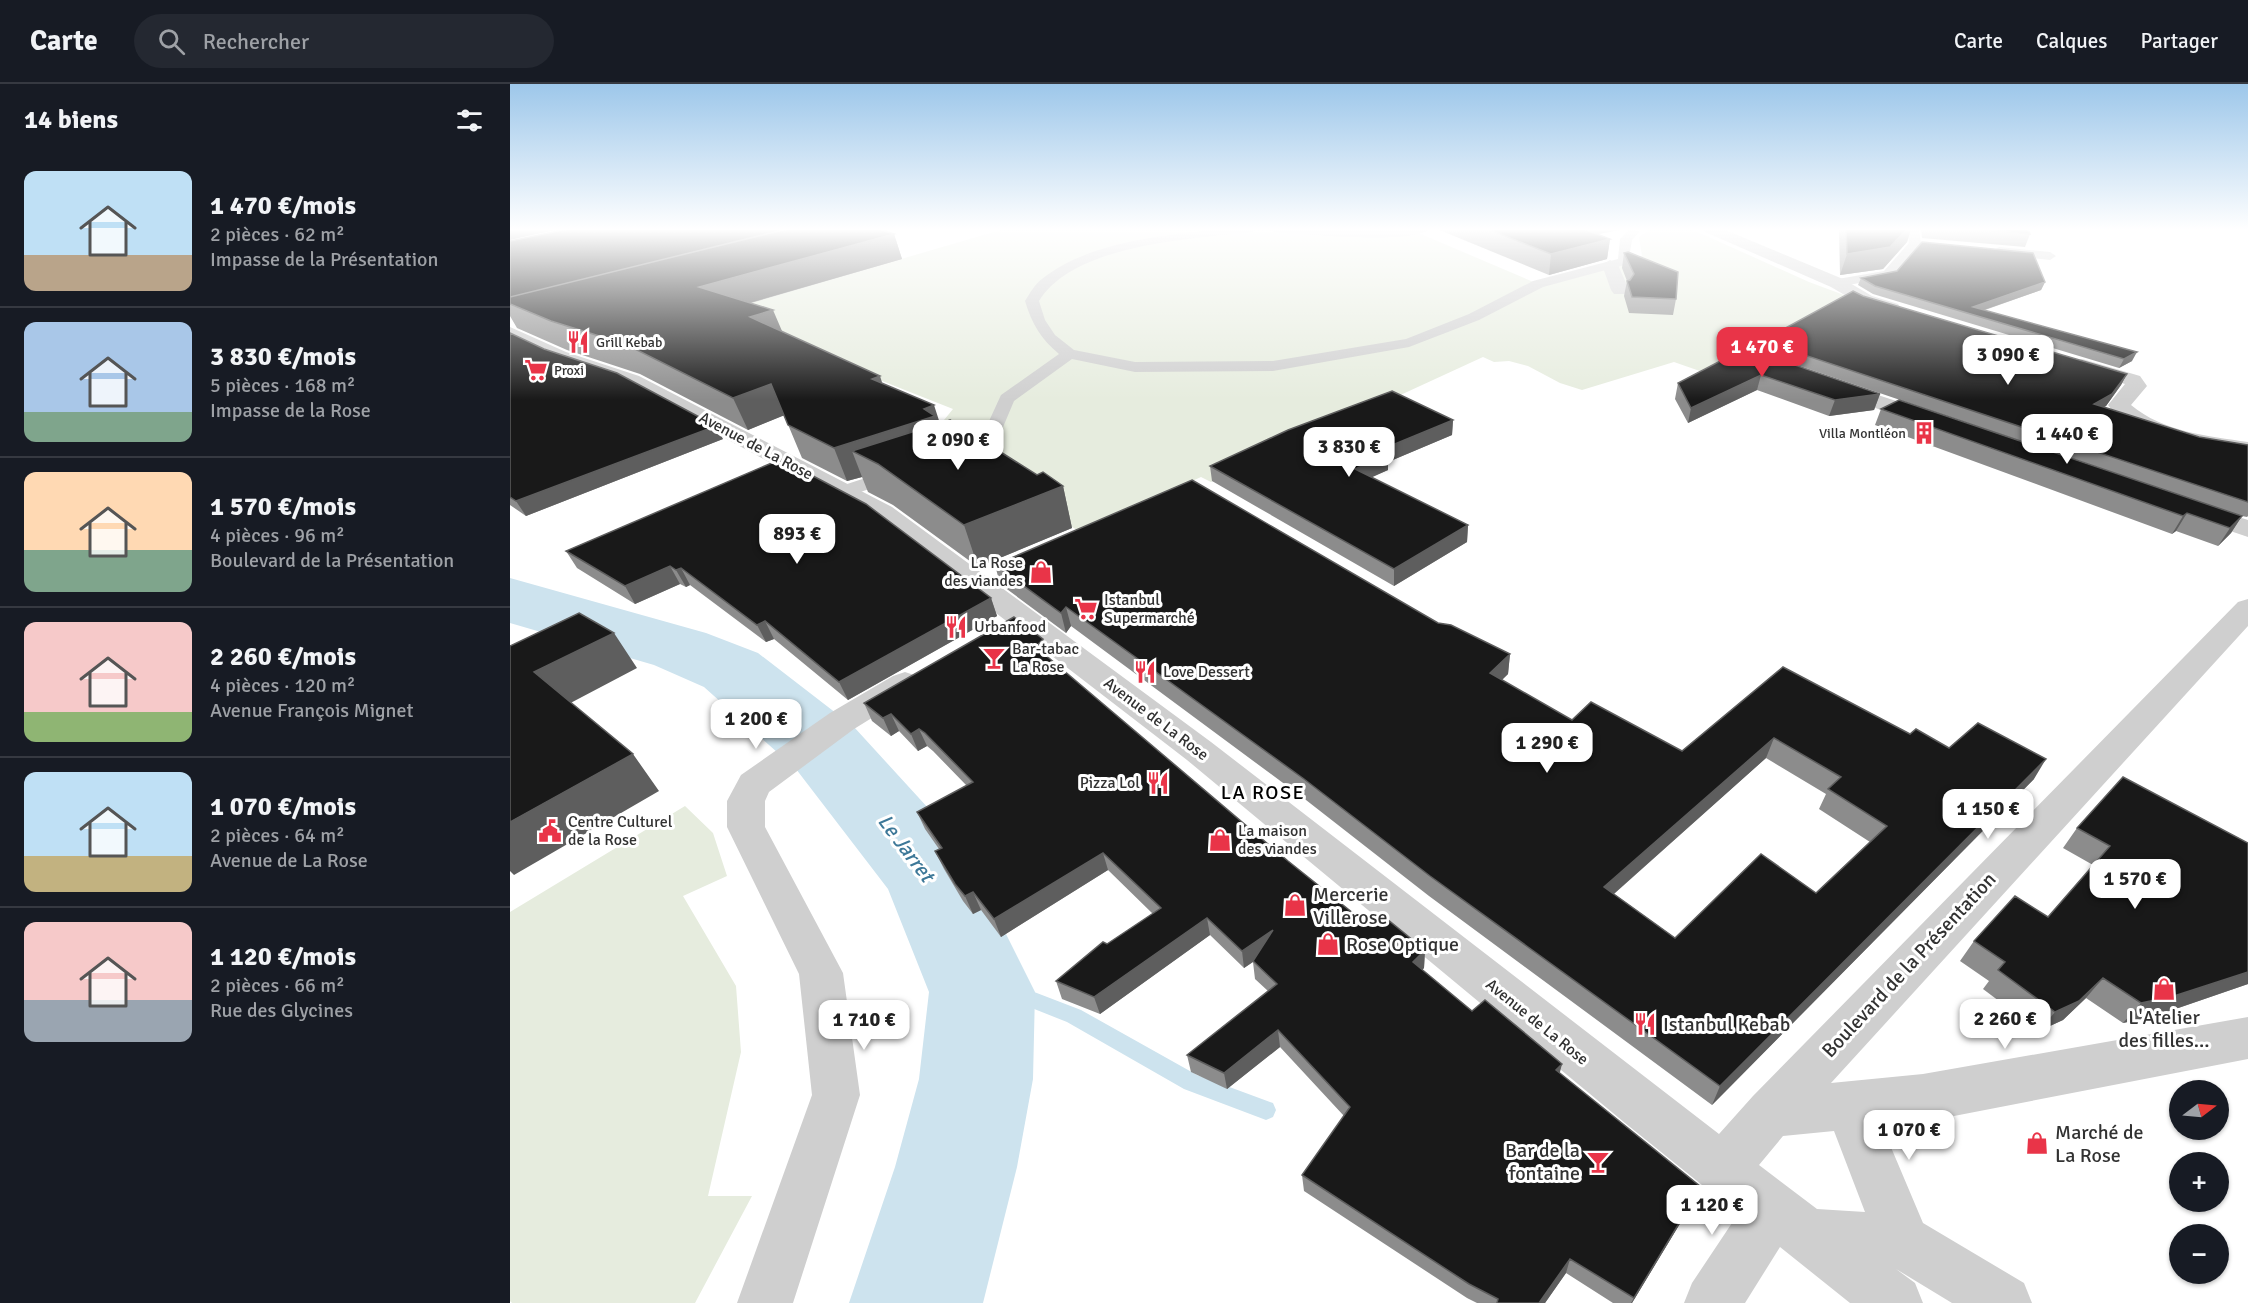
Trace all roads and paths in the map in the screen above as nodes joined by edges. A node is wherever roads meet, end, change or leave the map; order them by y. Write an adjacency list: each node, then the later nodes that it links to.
1 (1043, 286): 10 (lane)
2 (1534, 286): 10 (lane)
3 (1618, 286): 7 (street)
4 (1840, 286): 6 (street)
5 (1851, 286): 6 (lane)
6 (1845, 288): 8 (street)
7 (1620, 290)
8 (1911, 313)
9 (514, 325): 17 (street, Avenue de La Rose)
10 (1069, 354): 15 (lane)
11 (2067, 361): 14 (street)
12 (1819, 381): 13 (street)
13 (1954, 428)
14 (2248, 449)
15 (935, 460)
16 (912, 468): 17 (lane)
17 (845, 491): 21 (street, Avenue de La Rose)
18 (2169, 502): 19 (street)
19 (2248, 529)
20 (1005, 569): 21 (street)
21 (973, 583): 23 (street, Avenue de La Rose)
22 (2247, 611): 28 (street, Boulevard de la Présentation)
23 (1022, 617): 24 (street); 29 (street, Avenue de La Rose)
24 (991, 633)
25 (931, 668): 32 (street)
26 (2248, 1038): 27 (street)
27 (1848, 1105): 28 (street); 31 (street)
28 (1770, 1113): 29 (street, Boulevard de la Présentation)
29 (1722, 1169): 30 (street, Avenue de La Rose)
30 (1790, 1222): 31 (street); 33 (street); 34 (street, Avenue de La Rose)
31 (1904, 1242): 35 (street)
32 (765, 1303)
33 (1712, 1303)
34 (1895, 1303)
35 (2004, 1303)

